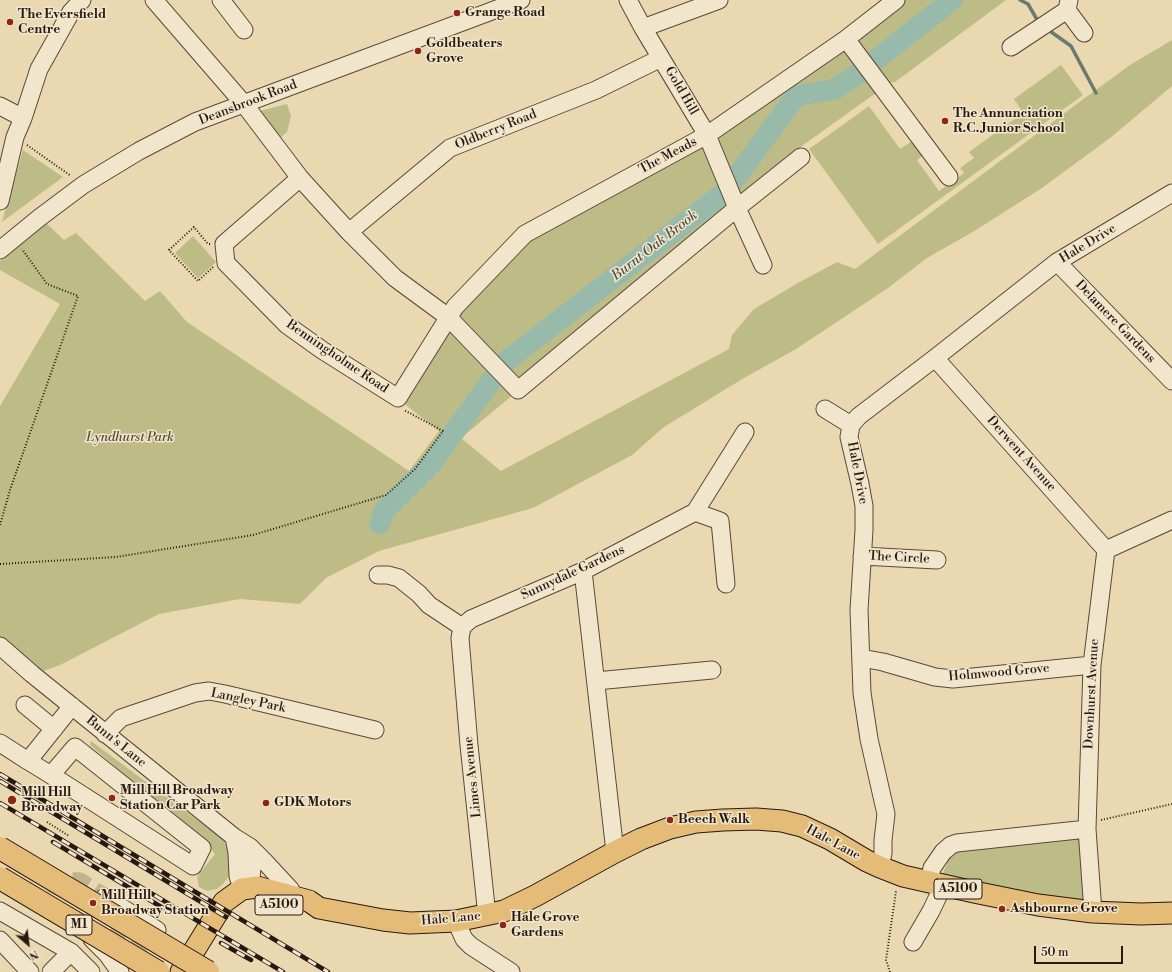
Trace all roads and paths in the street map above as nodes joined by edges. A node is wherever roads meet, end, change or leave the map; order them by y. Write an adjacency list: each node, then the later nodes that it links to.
1 (82, 0): 17 (street)
2 (154, 0): 15 (street)
3 (221, 0): 10 (street)
4 (521, 0): 15 (street, Deansbrook Road)
5 (628, 0): 9 (street, Gold Hill)
6 (719, 0): 9 (street)
7 (896, 0): 12 (street, The Meads)
8 (1068, 5): 11 (street); 13 (street)
9 (643, 28): 14 (street, Gold Hill)
10 (244, 30)
11 (1084, 34)
12 (846, 39): 18 (street, The Meads); 21 (street)
13 (1011, 47)
14 (661, 58): 18 (street, Gold Hill); 27 (street, Oldberry Road)
15 (244, 104): 22 (street); 23 (street, Deansbrook Road)
16 (0, 106): 17 (street)
17 (23, 118): 19 (street)
18 (707, 135): 26 (street, Gold Hill); 33 (street, The Meads)
19 (15, 137): 23 (path); 25 (street)
20 (800, 157): 26 (street)
21 (949, 177)
22 (300, 178): 27 (street); 30 (street)
23 (84, 184): 28 (street, Deansbrook Road)
24 (1172, 193): 31 (street, Hale Drive)
25 (0, 201)
26 (737, 208): 32 (street); 33 (street)
27 (349, 232): 33 (street)
28 (13, 238): 29 (street, Deansbrook Road); 42 (path)
29 (0, 250)
30 (225, 250): 30 (path); 36 (street, Benningholme Road)
31 (1057, 262): 34 (street, Hale Drive); 35 (street, Delamere Gardens)
32 (763, 265)
33 (448, 317): 36 (street, The Meads)
34 (936, 358): 38 (street, Hale Drive); 43 (street, Derwent Avenue)
35 (1172, 381)
36 (398, 398): 46 (path)
37 (825, 409): 38 (street)
38 (851, 425): 44 (street, Hale Drive)
39 (745, 432): 40 (street)
40 (695, 512): 47 (street, Sunnydale Gardens); 49 (street)
41 (1172, 520): 43 (street)
42 (0, 525)
43 (1106, 550): 53 (street, Downhurst Avenue)
44 (862, 556): 45 (street, The Circle); 52 (street, Hale Drive)
45 (937, 560)
46 (0, 564)
47 (583, 571): 50 (street, Sunnydale Gardens); 55 (street)
48 (378, 575): 50 (street)
49 (726, 584)
50 (461, 633): 83 (street, Limes Avenue)
51 (0, 646): 57 (street, Bunn's Lane)
52 (860, 658): 53 (street, Holmwood Grove); 72 (street, Hale Drive)
53 (1092, 665): 66 (street, Downhurst Avenue)
54 (712, 670): 55 (street)
55 (596, 681): 71 (street)
56 (25, 705): 58 (street)
57 (72, 706): 58 (street); 60 (street, Bunn's Lane)
58 (54, 729): 62 (street)
59 (375, 730): 60 (street, Langley Park)
60 (105, 734): 68 (street, Bunn's Lane)
61 (0, 743): 62 (street)
62 (28, 760): 63 (street)
63 (51, 775): 63 (street)
64 (1172, 804): 66 (path)
65 (47, 822): 67 (path)
66 (1087, 826): 75 (street); 81 (street, Downhurst Avenue)
67 (69, 836)
68 (234, 837): 69 (street, Bunn's Lane); 76 (street)
69 (250, 846): 76 (street); 78 (street, Bunn's Lane)
70 (0, 848): 91 (highway, M1, bridge)
71 (615, 852): 72 (main road, Hale Lane / A5100); 83 (main road, Hale Lane / A5100)
72 (880, 867): 73 (main road, Hale Lane / A5100)
73 (903, 876): 75 (main road, Hale Lane / A5100); 98 (path)
74 (0, 878): 96 (highway, M1, bridge)
75 (936, 884): 81 (main road, Hale Lane / A5100); 89 (street)
76 (242, 889): 78 (main road, Hale Lane / A5100); 79 (main road, Hale Lane / A5100); 91 (main road, A5100)
77 (105, 897): 91 (street)
78 (295, 897): 79 (main road, Hale Lane / A5100)
79 (319, 908): 85 (main road, Hale Lane / A5100)
80 (0, 911): 84 (street)
81 (1093, 912): 82 (main road, Hale Lane / A5100)
82 (1172, 913)
83 (487, 916): 85 (main road, Hale Lane / A5100)
84 (18, 921): 87 (street); 90 (street)
85 (456, 921): 97 (street)
86 (89, 936): 95 (street)
87 (0, 937)
88 (0, 940): 92 (street)
89 (913, 942)
90 (71, 952): 93 (street); 94 (street)
91 (192, 962)
92 (30, 972)
93 (51, 972)
94 (91, 972)
95 (120, 972)
96 (158, 972)
97 (511, 972)
98 (890, 972)

